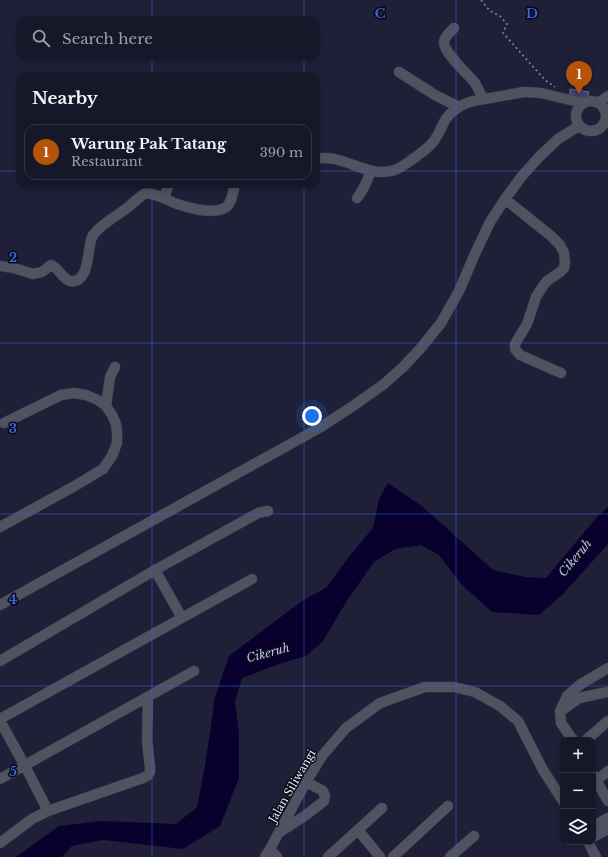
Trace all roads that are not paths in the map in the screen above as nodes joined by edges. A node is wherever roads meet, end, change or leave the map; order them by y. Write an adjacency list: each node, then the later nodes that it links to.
1 (454, 28): 4 (street)
2 (399, 72): 7 (street)
3 (608, 96): 6 (street)
4 (483, 99): 5 (street); 7 (street)
5 (583, 103): 6 (street); 9 (street)
6 (598, 103): 8 (street)
7 (459, 107): 11 (street)
8 (607, 113): 9 (street)
9 (579, 126): 16 (street)
10 (320, 158): 11 (street)
11 (371, 171): 15 (street)
12 (168, 188): 14 (street)
13 (234, 188): 14 (street)
14 (164, 198): 17 (street)
15 (357, 198)
16 (505, 199): 19 (street); 26 (street)
17 (0, 266)
18 (115, 367): 20 (street)
19 (561, 373)
20 (106, 406): 21 (street); 23 (street)
21 (1, 422)
22 (268, 511): 24 (street)
23 (0, 527)
24 (155, 570): 27 (street); 28 (street)
25 (252, 579): 27 (street)
26 (0, 605)
27 (182, 618): 34 (street)
28 (0, 661)
29 (608, 668): 33 (street)
30 (194, 671): 32 (street)
31 (608, 692): 33 (street)
32 (148, 697): 38 (street); 48 (street)
33 (560, 711): 36 (street)
34 (0, 720): 38 (street)
35 (608, 721): 37 (street)
36 (571, 737)
37 (589, 737)
38 (24, 766): 41 (street); 48 (street)
39 (608, 771): 40 (street)
40 (596, 777)
41 (0, 780)
42 (596, 780): 45 (street)
43 (306, 782): 44 (street, Jalan Siliwangi); 53 (street, Jalan Siliwangi); 53 (street)
44 (560, 796)
45 (608, 801)
46 (448, 806): 62 (street)
47 (382, 808): 52 (street)
48 (48, 811): 56 (street)
49 (608, 818): 50 (street)
50 (596, 824)
51 (608, 828): 54 (street)
52 (358, 830): 60 (street); 61 (street)
53 (279, 833): 58 (street, Jalan Siliwangi)
54 (596, 835)
55 (474, 836): 63 (street)
56 (0, 843)
57 (590, 845): 64 (street)
58 (267, 853): 59 (street)
59 (278, 857)
60 (328, 857)
61 (380, 857)
62 (393, 857)
63 (450, 857)
64 (596, 857)

